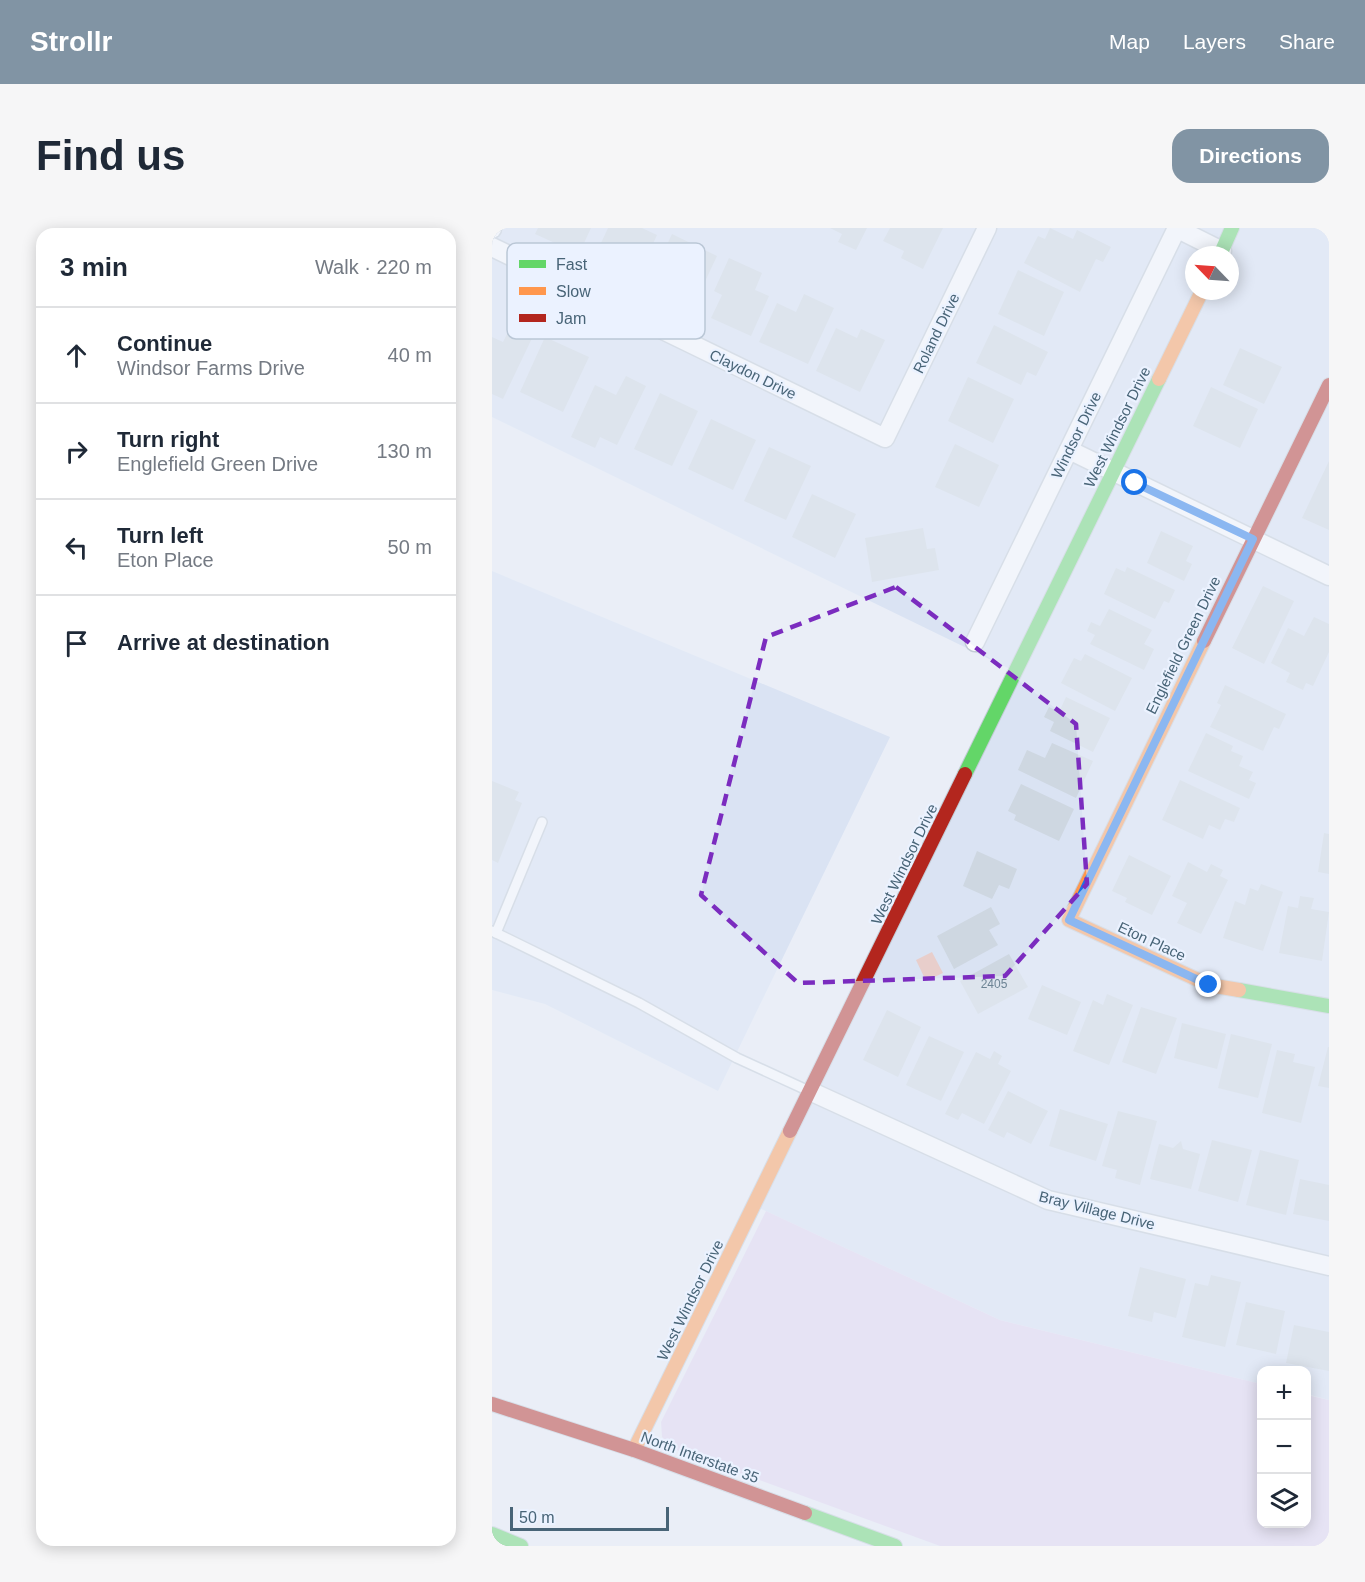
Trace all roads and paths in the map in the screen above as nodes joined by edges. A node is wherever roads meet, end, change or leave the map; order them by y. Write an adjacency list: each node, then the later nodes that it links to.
1 (987, 228): 11 (street, Roland Drive)
2 (1176, 228): 4 (street); 12 (street, Windsor Drive)
3 (1232, 228): 5 (main road)
4 (1208, 246)
5 (1224, 246)
6 (492, 247): 7 (street, Claydon Drive)
7 (507, 254)
8 (1198, 300): 13 (main road, West Windsor Drive)
9 (681, 339): 11 (street, Claydon Drive)
10 (1329, 385): 14 (main road, Englefield Green Drive)
11 (885, 438)
12 (1069, 450): 13 (street); 16 (street, Windsor Drive)
13 (1114, 472): 14 (street); 21 (main road, West Windsor Drive)
14 (1253, 539): 15 (street); 18 (main road, Englefield Green Drive)
15 (1329, 576)
16 (975, 642)
17 (542, 822): 19 (lane)
18 (1069, 920): 20 (main road, Eton Place)
19 (494, 932): 21 (lane)
20 (1329, 1006)
21 (812, 1092): 22 (street, Bray Village Drive); 24 (main road, West Windsor Drive)
22 (1329, 1266)
23 (492, 1404): 24 (main road, North Interstate 35)
24 (634, 1450): 27 (main road, North Interstate 35)
25 (492, 1534): 26 (main road)
26 (521, 1546)
27 (895, 1546)

